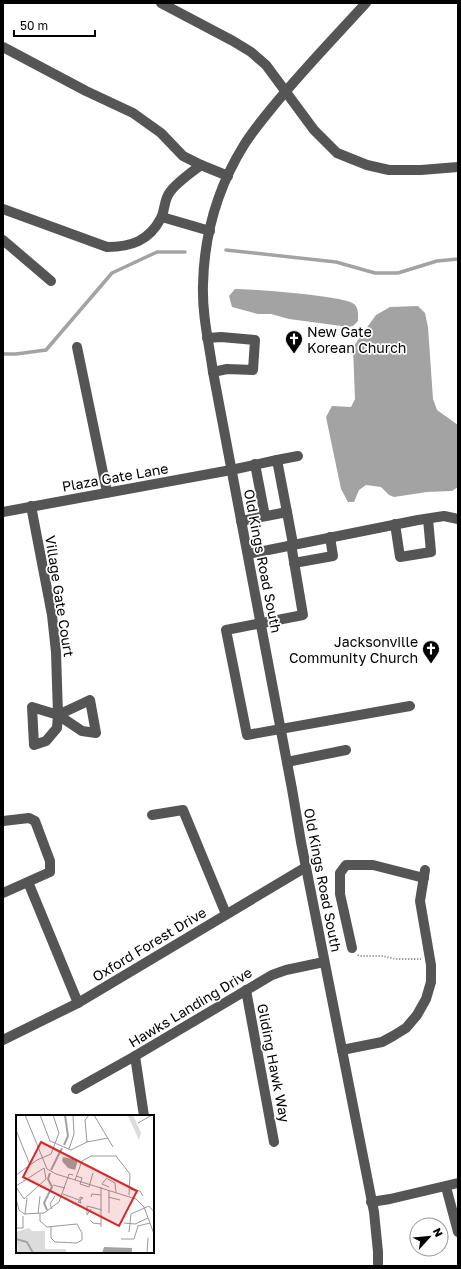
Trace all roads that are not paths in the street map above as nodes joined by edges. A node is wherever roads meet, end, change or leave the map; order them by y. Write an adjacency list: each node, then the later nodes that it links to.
1 (366, 3): 4 (street, Old Kings Road South)
2 (166, 4): 4 (street)
3 (3, 47): 5 (street)
4 (285, 91): 6 (street); 7 (street, Old Kings Road South)
5 (201, 165): 7 (street); 9 (street)
6 (458, 167)
7 (228, 176): 10 (street, Old Kings Road South)
8 (3, 209): 9 (street)
9 (162, 217): 10 (street)
10 (210, 231): 13 (street, Old Kings Road South)
11 (3, 240): 12 (street)
12 (51, 281)
13 (207, 338): 15 (street, Old Kings Road South); 15 (street)
14 (77, 347): 20 (street)
15 (213, 372): 19 (street, Old Kings Road South)
16 (298, 456): 17 (street, Plaza Gate Lane)
17 (277, 460): 18 (street, Plaza Gate Lane); 23 (street)
18 (255, 464): 19 (street, Plaza Gate Lane); 24 (street)
19 (231, 470): 20 (street, Plaza Gate Lane); 27 (street, Old Kings Road South)
20 (107, 492): 21 (street, Plaza Gate Lane)
21 (31, 506): 22 (street, Plaza Gate Lane); 35 (street, Village Gate Court)
22 (3, 512)
23 (287, 512): 24 (street); 30 (street)
24 (265, 516): 27 (street)
25 (428, 518): 26 (street); 28 (street); 28 (street)
26 (458, 519)
27 (241, 521): 31 (street, Old Kings Road South)
28 (395, 524): 29 (street)
29 (330, 537): 30 (street); 32 (street)
30 (292, 544): 31 (street); 32 (street)
31 (248, 554): 33 (street, Old Kings Road South)
32 (294, 563): 33 (street)
33 (261, 624): 36 (street, Old Kings Road South); 36 (street)
34 (410, 706): 36 (street)
35 (58, 714)
36 (281, 729): 38 (street, Old Kings Road South)
37 (346, 750): 38 (street)
38 (287, 762): 41 (street, Old Kings Road South)
39 (152, 815): 44 (street)
40 (3, 821): 42 (street)
41 (306, 867): 44 (street, Oxford Forest Drive); 46 (street, Old Kings Road South)
42 (28, 882): 43 (street); 48 (street)
43 (3, 892)
44 (226, 914): 48 (street, Oxford Forest Drive)
45 (352, 948): 50 (street)
46 (324, 962): 47 (street, Hawks Landing Drive); 50 (street, Old Kings Road South)
47 (246, 990): 51 (street, Hawks Landing Drive); 54 (street, Gliding Hawk Way)
48 (78, 1003): 49 (street, Oxford Forest Drive)
49 (3, 1040)
50 (342, 1050): 57 (street, Old Kings Road South)
51 (134, 1056): 52 (street, Hawks Landing Drive); 53 (street)
52 (76, 1089)
53 (144, 1115)
54 (274, 1142)
55 (458, 1183): 56 (street)
56 (446, 1186): 57 (street); 58 (street)
57 (371, 1202): 59 (street, Old Kings Road South)
58 (458, 1232)
59 (378, 1266)

